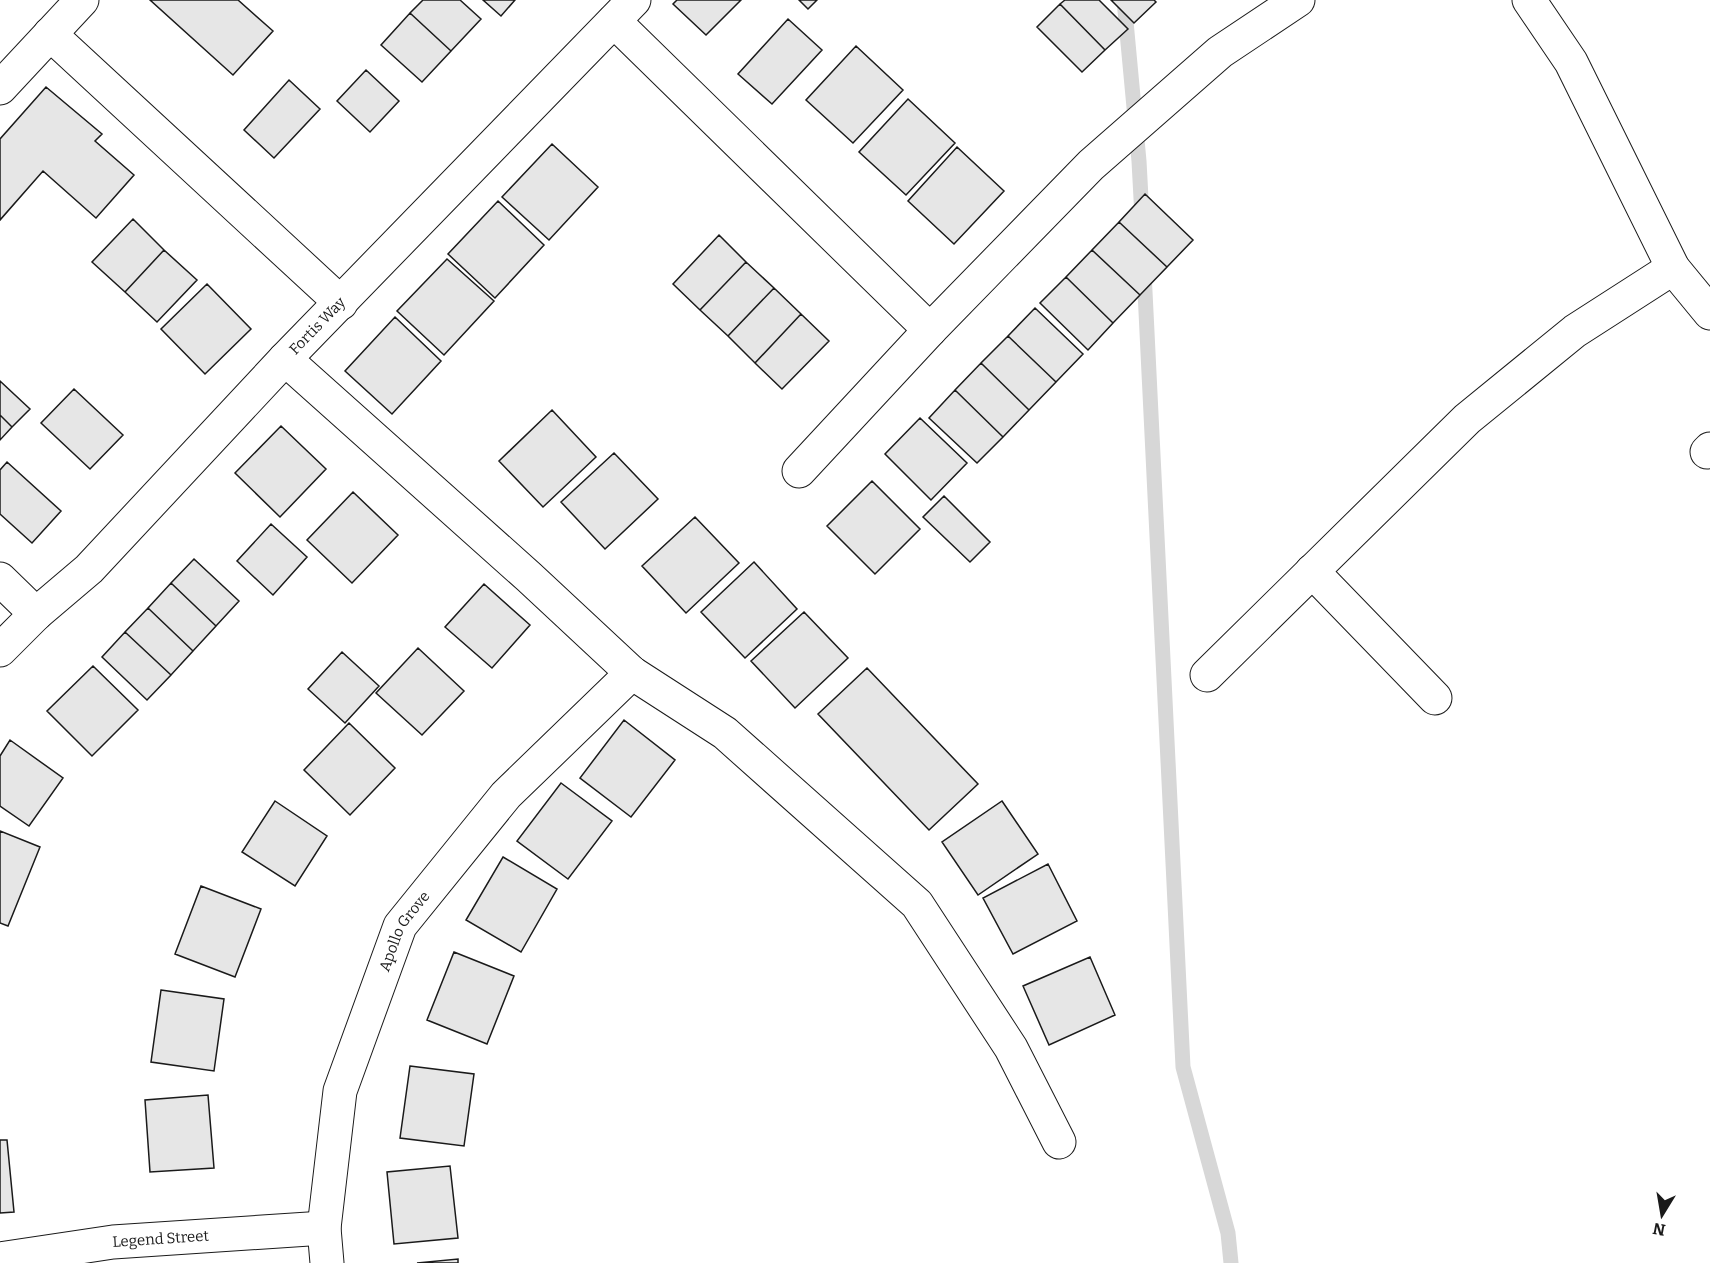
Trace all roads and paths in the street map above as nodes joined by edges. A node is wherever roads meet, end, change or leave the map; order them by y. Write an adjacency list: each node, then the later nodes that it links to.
1 (82, 0): 5 (street)
2 (1298, 0): 10 (street)
3 (1541, 4): 7 (street)
4 (624, 10): 8 (street, Fortis Way); 10 (street)
5 (50, 34): 6 (street); 8 (street)
6 (0, 88)
7 (1673, 268): 9 (street); 13 (street)
8 (341, 303): 11 (street, Fortis Way)
9 (1710, 313)
10 (930, 330): 12 (street)
11 (285, 359): 15 (street, Fortis Way); 17 (street)
12 (799, 471)
13 (1312, 571): 18 (street); 19 (street)
14 (0, 579): 15 (street)
15 (36, 614): 16 (street, Fortis Way)
16 (0, 650)
17 (632, 674): 20 (street); 21 (street, Apollo Grove)
18 (1207, 675)
19 (1435, 698)
20 (1059, 1142)
21 (324, 1228): 22 (street, Legend Street); 23 (street, Apollo Grove)
22 (0, 1259)
23 (327, 1263)

